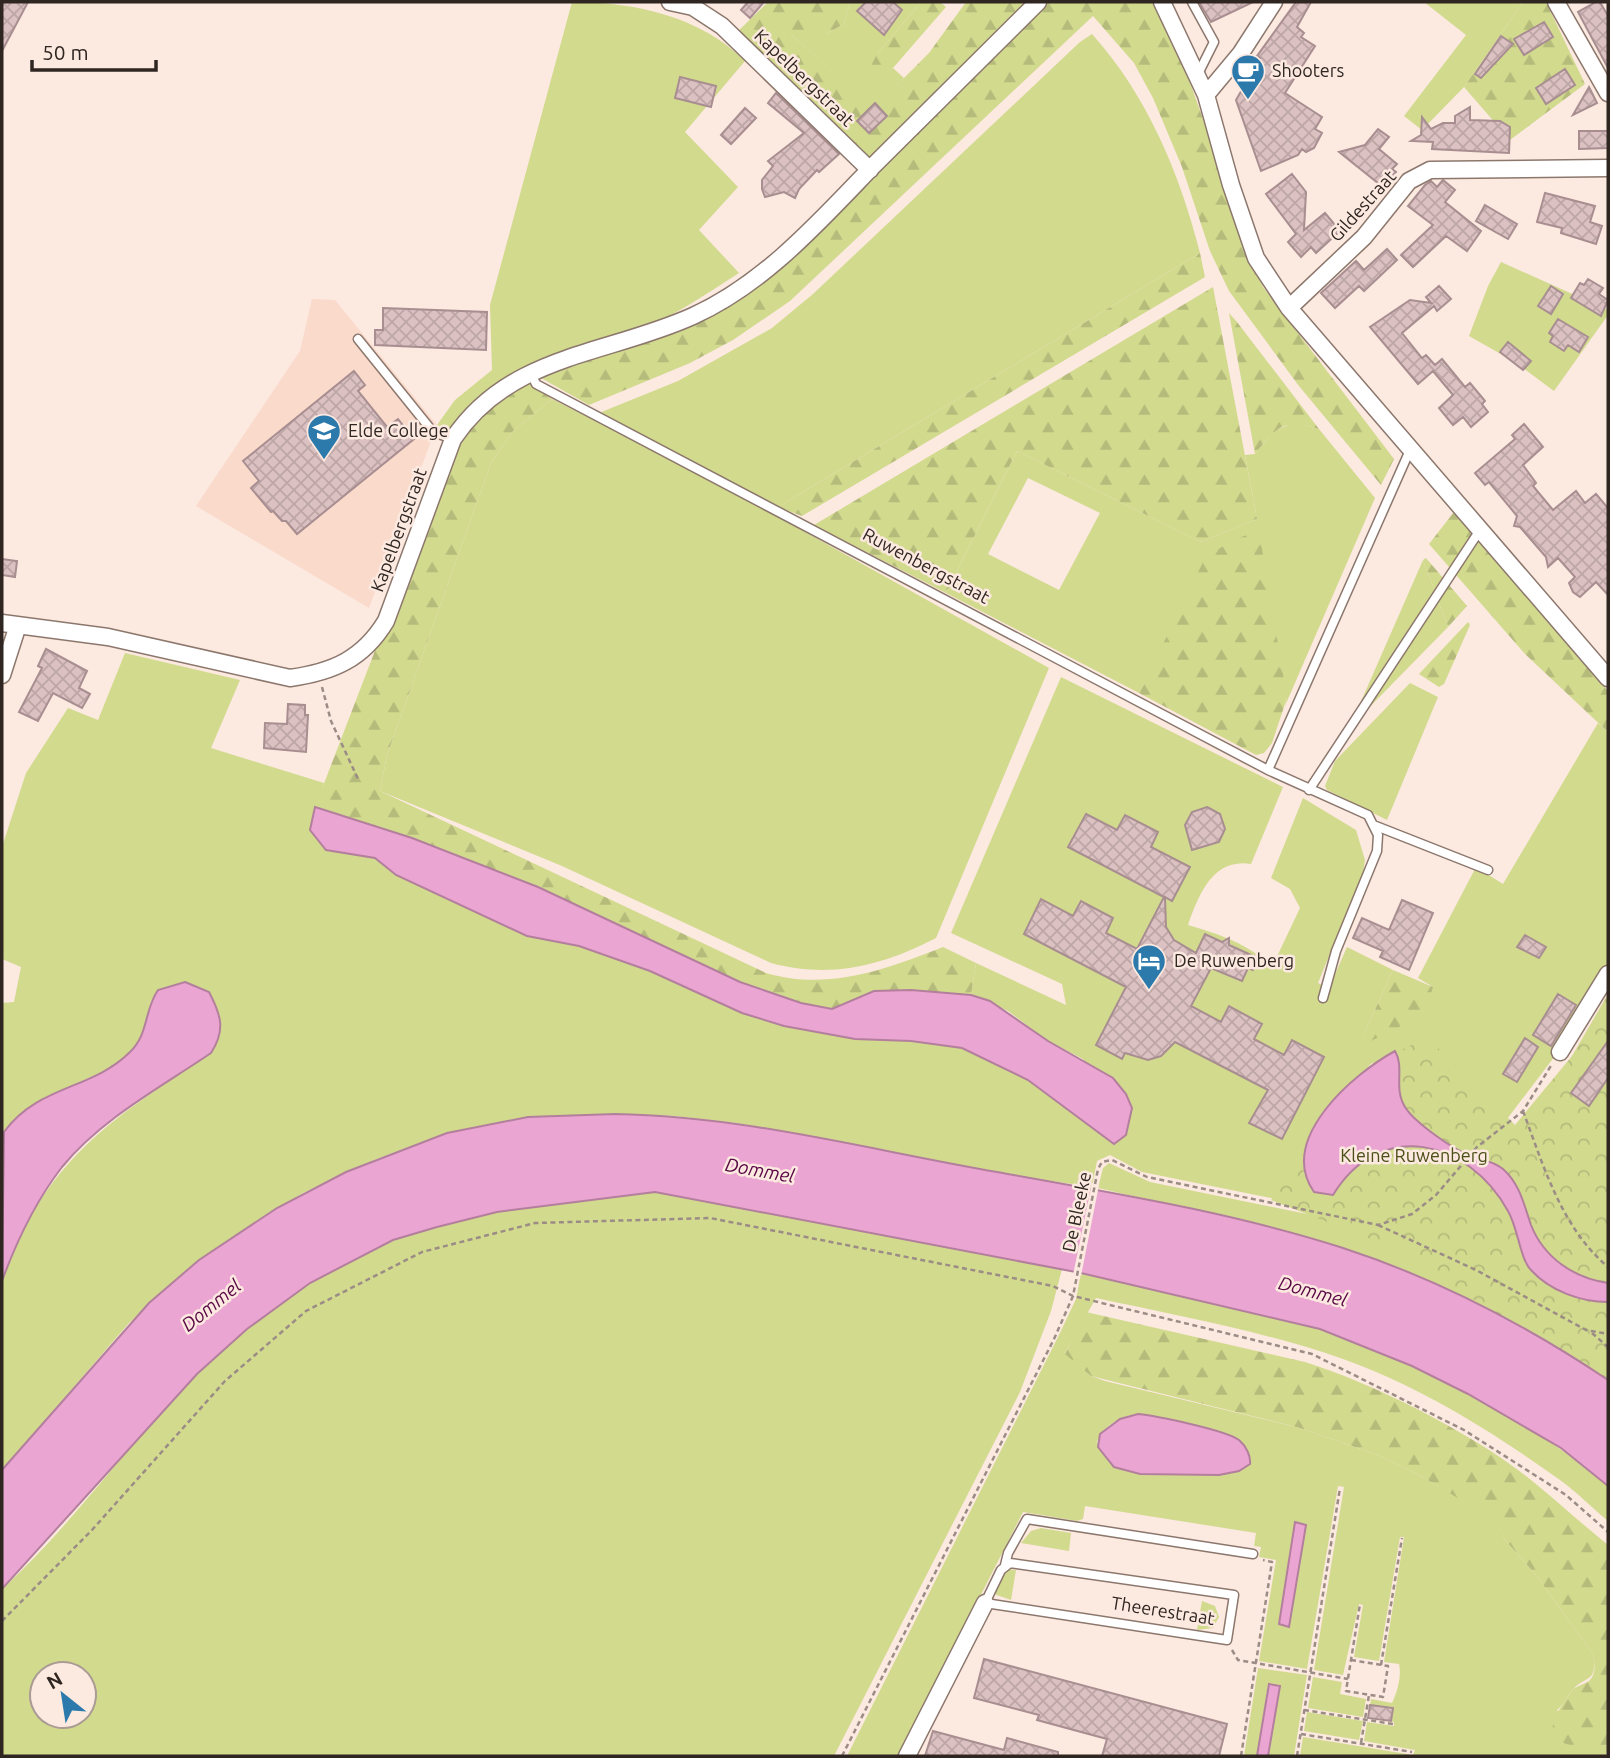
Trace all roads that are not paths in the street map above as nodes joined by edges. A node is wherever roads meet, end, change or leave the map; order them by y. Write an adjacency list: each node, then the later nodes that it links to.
1 (670, 2): 11 (street, Kapelbergstraat)
2 (1038, 2): 11 (street, Kapelbergstraat)
3 (1162, 2): 7 (street)
4 (1192, 2): 7 (lane)
5 (1274, 2): 9 (street)
6 (1556, 2): 8 (street)
7 (1197, 76): 9 (street)
8 (1608, 93)
9 (1206, 95): 12 (street)
10 (1608, 168): 12 (street, Gildestraat)
11 (870, 170): 14 (street, Kapelbergstraat)
12 (1289, 308): 16 (street)
13 (358, 339): 15 (lane)
14 (530, 371): 15 (street, Kapelbergstraat); 21 (lane, Ruwenbergstraat)
15 (453, 439): 18 (street, Kapelbergstraat)
16 (1410, 450): 17 (street); 21 (lane)
17 (1480, 530): 20 (street); 22 (lane)
18 (10, 624): 19 (street)
19 (2, 675)
20 (1608, 678)
21 (1268, 770): 22 (lane, Ruwenbergstraat)
22 (1309, 790): 23 (lane, Ruwenbergstraat)
23 (1376, 826): 24 (lane); 26 (lane)
24 (1488, 870)
25 (1608, 974): 27 (street)
26 (1323, 998)
27 (1560, 1052)
28 (1253, 1554): 29 (lane)
29 (1005, 1565): 30 (lane); 30 (lane, Theerestraat)
30 (985, 1603): 31 (street)
31 (907, 1756)

